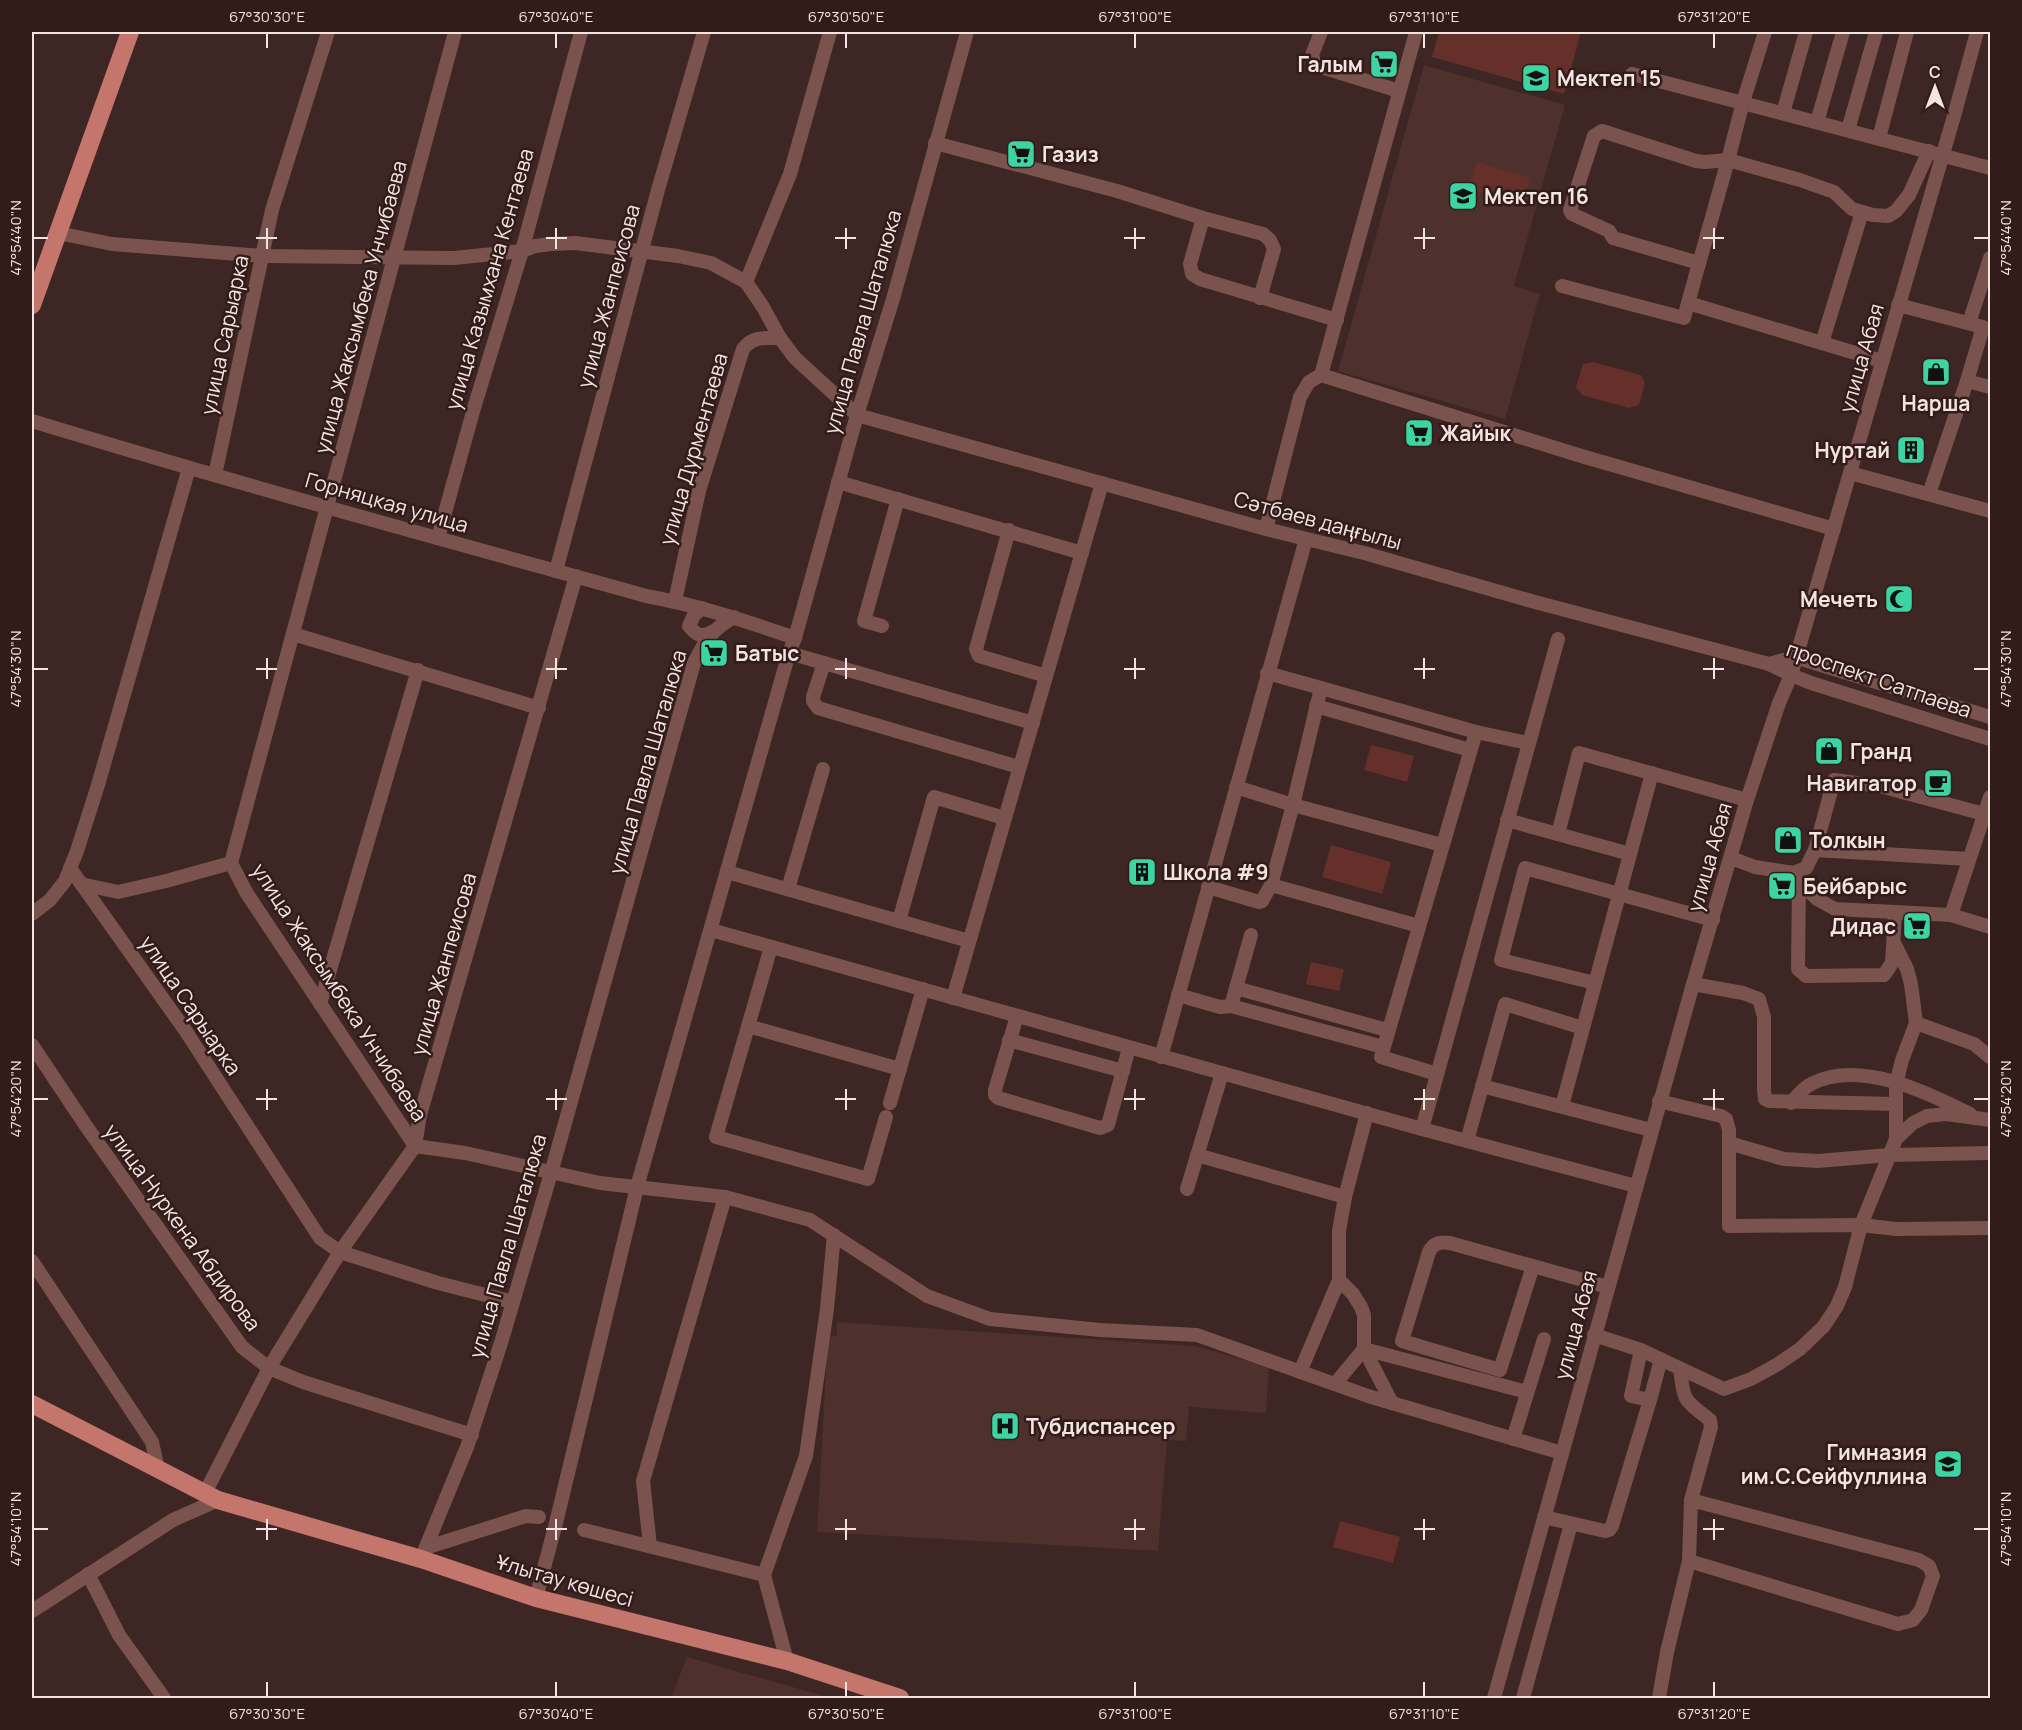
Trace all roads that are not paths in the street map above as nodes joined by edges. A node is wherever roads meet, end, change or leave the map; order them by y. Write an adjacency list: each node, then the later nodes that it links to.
1 (130, 32): 29 (main road)
2 (327, 32): 32 (street, улица Сарыарка)
3 (455, 32): 33 (street, улица Жаксымбека Унчибаева)
4 (581, 32): 30 (street, улица Казымхана Кентаева)
5 (704, 32): 31 (street, улица Жанпеисова)
6 (830, 32): 36 (street)
7 (967, 32): 23 (street, улица Павла Шаталюка)
8 (1321, 32): 17 (street)
9 (1416, 32): 17 (street)
10 (1765, 32): 18 (street)
11 (1806, 32): 19 (street)
12 (1843, 32): 20 (street)
13 (1876, 32): 21 (street)
14 (1907, 32): 22 (street)
15 (1977, 32): 24 (street, улица Абая)
16 (1632, 74): 18 (street)
17 (1399, 91): 42 (street)
18 (1743, 102): 19 (street); 25 (street)
19 (1783, 113): 20 (street)
20 (1817, 122): 21 (street)
21 (1848, 130): 22 (street)
22 (1878, 138): 24 (street)
23 (935, 143): 28 (street); 50 (street, улица Павла Шаталюка)
24 (1936, 153): 26 (street); 27 (street); 41 (street, улица Абая)
25 (1728, 160): 27 (street); 35 (street); 35 (street)
26 (1990, 168)
27 (1862, 212): 45 (street)
28 (1203, 218): 38 (street); 38 (street)
29 (58, 233): 32 (street); 40 (main road)
30 (522, 251): 31 (street); 33 (street); 64 (street, улица Казымхана Кентаева)
31 (641, 252): 36 (street); 67 (street, улица Жанпеисова)
32 (262, 256): 33 (street); 54 (street, улица Сарыарка)
33 (395, 258): 59 (street, улица Жаксымбека Унчибаева)
34 (1990, 258): 43 (street)
35 (1699, 264): 39 (street)
36 (746, 282): 44 (street)
37 (1562, 286): 39 (street)
38 (1260, 298): 42 (street)
39 (1688, 303): 45 (street)
40 (32, 305)
41 (1898, 305): 43 (street); 46 (street, улица Абая)
42 (1337, 320): 47 (street)
43 (1981, 326): 48 (street)
44 (780, 338): 50 (street); 69 (street, улица Дурментаева)
45 (1822, 344): 46 (street)
46 (1882, 361): 53 (street, улица Абая)
47 (1321, 375): 61 (street); 62 (street)
48 (1967, 381): 49 (street); 57 (street)
49 (1990, 387)
50 (857, 415): 55 (street, улица Павла Шаталюка); 56 (street, Сәтбаев даңғылы)
51 (32, 421): 52 (street, Горняцкая улица)
52 (189, 468): 54 (street, Горняцкая улица); 114 (street)
53 (1850, 473): 57 (street); 62 (street, улица Абая)
54 (215, 475): 59 (street, Горняцкая улица)
55 (838, 482): 58 (street); 76 (street, улица Павла Шаталюка)
56 (1102, 483): 61 (street, Сәтбаев даңғылы); 66 (street)
57 (1929, 494): 60 (street)
58 (898, 499): 63 (street); 73 (street)
59 (328, 507): 64 (street, Горняцкая улица); 75 (street, улица Жаксымбека Унчибаева)
60 (1990, 511)
61 (1266, 529): 65 (street, Сәтбаев даңғылы)
62 (1834, 529): 79 (street, улица Абая)
63 (1009, 530): 66 (street); 86 (street)
64 (438, 538): 67 (street, Горняцкая улица)
65 (1306, 539): 82 (street, Сәтбаев даңғылы); 84 (street)
66 (1082, 553): 86 (street)
67 (556, 571): 68 (street, Горняцкая улица)
68 (576, 576): 69 (street, Горняцкая улица); 89 (street, улица Жанпеисова)
69 (675, 601): 70 (street, Горняцкая улица); 72 (street)
70 (708, 610): 71 (street, Горняцкая улица); 72 (street); 74 (street)
71 (734, 617): 74 (street, улица Павла Шаталюка); 76 (street)
72 (689, 626): 74 (street); 80 (street)
73 (882, 626)
74 (712, 633): 80 (street, улица Павла Шаталюка)
75 (293, 634): 83 (street); 112 (street, улица Жаксымбека Унчибаева)
76 (795, 638): 78 (street, улица Павла Шаталюка)
77 (1558, 639): 94 (street)
78 (789, 653): 81 (street); 113 (street, улица Павла Шаталюка)
79 (1795, 657): 82 (street, проспект Сатпаева); 85 (street, улица Абая); 90 (street, проспект Сатпаева)
80 (694, 663): 175 (street, улица Павла Шаталюка)
81 (824, 663): 91 (street); 96 (street)
82 (1769, 664): 85 (street, проспект Сатпаева)
83 (418, 670): 89 (street); 139 (street)
84 (1267, 673): 87 (street); 99 (street)
85 (1791, 675): 93 (street, проспект Сатпаева); 101 (street, улица Абая)
86 (1046, 676): 91 (street)
87 (1321, 688): 88 (street); 92 (street)
88 (1316, 706): 95 (street); 102 (street)
89 (539, 708): 171 (street, улица Жанпеисова)
90 (1990, 717)
91 (1033, 723): 96 (street)
92 (1476, 732): 94 (street); 95 (street)
93 (1990, 739)
94 (1528, 743): 105 (street)
95 (1470, 750): 107 (street)
96 (1019, 767): 104 (street)
97 (823, 769): 119 (street)
98 (1652, 773): 101 (street); 106 (street); 109 (street)
99 (1236, 787): 102 (street); 118 (street)
100 (1990, 797): 103 (street)
101 (1747, 800): 110 (street, улица Абая)
102 (1293, 805): 107 (street); 117 (street)
103 (1984, 814): 108 (street); 111 (street)
104 (1004, 818): 125 (street); 130 (street)
105 (1507, 820): 106 (street); 155 (street)
106 (1558, 834): 109 (street)
107 (1442, 845): 126 (street)
108 (1815, 850): 111 (street); 115 (street)
109 (1630, 854): 120 (street)
110 (1731, 858): 115 (street); 124 (street, улица Абая)
111 (1969, 860): 123 (street)
112 (231, 863): 116 (street); 139 (street, улица Жаксымбека Унчибаева)
113 (727, 872): 119 (street); 128 (street, улица Павла Шаталюка)
114 (67, 874): 116 (street, улица Сарыарка); 122 (street)
115 (1796, 878): 121 (street); 131 (street)
116 (81, 884): 184 (street, улица Сарыарка)
117 (1271, 885): 118 (street); 126 (street)
118 (1208, 887): 137 (street)
119 (788, 889): 125 (street)
120 (1619, 895): 124 (street); 133 (street); 133 (street)
121 (1895, 912): 123 (street); 131 (street)
122 (32, 914)
123 (1951, 915): 127 (street)
124 (1713, 920): 134 (street, улица Абая)
125 (899, 921): 130 (street)
126 (1419, 926): 145 (street)
127 (1990, 927)
128 (711, 930): 132 (street); 177 (street, улица Павла Шаталюка)
129 (1251, 935): 135 (street)
130 (969, 941): 138 (street)
131 (1894, 945): 142 (street)
132 (771, 946): 136 (street); 143 (street)
133 (1595, 983): 144 (street)
134 (1693, 984): 158 (street, улица Абая); 160 (street)
135 (1236, 988): 140 (street); 145 (street)
136 (923, 989): 138 (street); 152 (street)
137 (1178, 995): 140 (street); 150 (street)
138 (953, 998): 141 (street)
139 (320, 1004): 171 (street, улица Жаксымбека Унчибаева)
140 (1231, 1006): 148 (street)
141 (1017, 1016): 146 (street); 149 (street)
142 (1916, 1023): 151 (street); 156 (street)
143 (748, 1026): 152 (street); 164 (street)
144 (1583, 1028): 157 (street); 162 (street)
145 (1388, 1030): 148 (street)
146 (1010, 1040): 153 (street); 153 (street)
147 (32, 1045): 195 (street, улица Нуркена Абдирова)
148 (1383, 1047): 155 (street)
149 (1129, 1048): 150 (street); 153 (street)
150 (1161, 1057): 154 (street)
151 (1990, 1057)
152 (900, 1069): 159 (street)
153 (1123, 1071)
154 (1222, 1073): 163 (street); 173 (street)
155 (1437, 1074): 166 (street)
156 (1896, 1084): 160 (street); 161 (street); 165 (street)
157 (1482, 1086): 162 (street); 169 (street)
158 (1659, 1101): 167 (street, улица Абая); 170 (street)
159 (891, 1103)
160 (1791, 1103): 161 (street)
161 (1896, 1104): 168 (street)
162 (1562, 1106): 167 (street)
163 (1367, 1113): 166 (street); 180 (street)
164 (886, 1117)
165 (1986, 1120): 168 (street)
166 (1422, 1129): 169 (street)
167 (1651, 1130): 176 (street, улица Абая)
168 (1896, 1139): 174 (street)
169 (1467, 1141): 176 (street)
170 (1729, 1143): 174 (street); 181 (street)
171 (415, 1146): 175 (street, улица Жаксымбека Унчибаева); 184 (street, улица Жанпеисова)
172 (1990, 1153): 174 (street)
173 (1197, 1155): 178 (street); 180 (street)
174 (1889, 1155): 181 (street)
175 (551, 1173): 177 (street, улица Жаксымбека Унчибаева); 189 (street, улица Павла Шаталюка)
176 (1636, 1186): 188 (street, улица Абая)
177 (637, 1187): 179 (street, улица Жаксымбека Унчибаева); 218 (street, улица Павла Шаталюка)
178 (1187, 1189)
179 (725, 1197): 183 (street, улица Жаксымбека Унчибаева); 213 (street)
180 (1345, 1197): 187 (street)
181 (1861, 1224): 182 (street); 196 (street)
182 (1990, 1228)
183 (834, 1235): 197 (street, улица Жаксымбека Унчибаева); 217 (street)
184 (340, 1252): 189 (street, улица Сарыарка); 195 (street, улица Жанпеисова)
185 (32, 1261): 206 (street)
186 (1533, 1266): 186 (street); 188 (street)
187 (1339, 1280): 192 (street); 197 (street)
188 (1608, 1287): 190 (street, улица Абая)
189 (513, 1302): 203 (street, улица Павла Шаталюка)
190 (1594, 1335): 193 (street); 205 (street, улица Абая)
191 (1544, 1339): 199 (street)
192 (1364, 1349): 198 (street); 199 (street); 201 (street)
193 (1641, 1350): 194 (street); 200 (street)
194 (1661, 1359): 196 (street); 200 (street)
195 (269, 1368): 203 (street, улица Нуркена Абдирова); 207 (street, улица Жанпеисова)
196 (1680, 1369): 208 (street)
197 (1300, 1372): 198 (street, улица Жаксымбека Унчибаева)
198 (1335, 1384): 201 (street, улица Жаксымбека Унчибаева)
199 (1527, 1392): 204 (street)
200 (1650, 1400): 211 (street)
201 (1392, 1403): 204 (street, улица Жаксымбека Унчибаева)
202 (32, 1404): 206 (main road, Ұлытау көшесі)
203 (472, 1435): 214 (street, улица Павла Шаталюка)
204 (1513, 1439): 205 (street, улица Жаксымбека Унчибаева)
205 (1562, 1453): 210 (street, улица Абая)
206 (158, 1469): 207 (main road, Ұлытау көшесі)
207 (212, 1497): 214 (main road, Ұлытау көшесі); 216 (street)
208 (1691, 1500): 215 (street); 215 (street)
209 (539, 1517): 214 (street)
210 (1544, 1517): 211 (street); 223 (street, улица Абая)
211 (1571, 1524): 224 (street)
212 (584, 1530): 213 (street)
213 (650, 1545): 217 (street)
214 (424, 1553): 218 (main road, Ұлытау көшесі)
215 (1689, 1561): 225 (street)
216 (88, 1574): 219 (street); 221 (street)
217 (764, 1575): 220 (street)
218 (536, 1598): 220 (main road, Ұлытау көшесі)
219 (32, 1611)
220 (787, 1661): 222 (main road, Ұлытау көшесі)
221 (164, 1698)
222 (900, 1698)
223 (1494, 1698)
224 (1524, 1698)
225 (1659, 1698)

